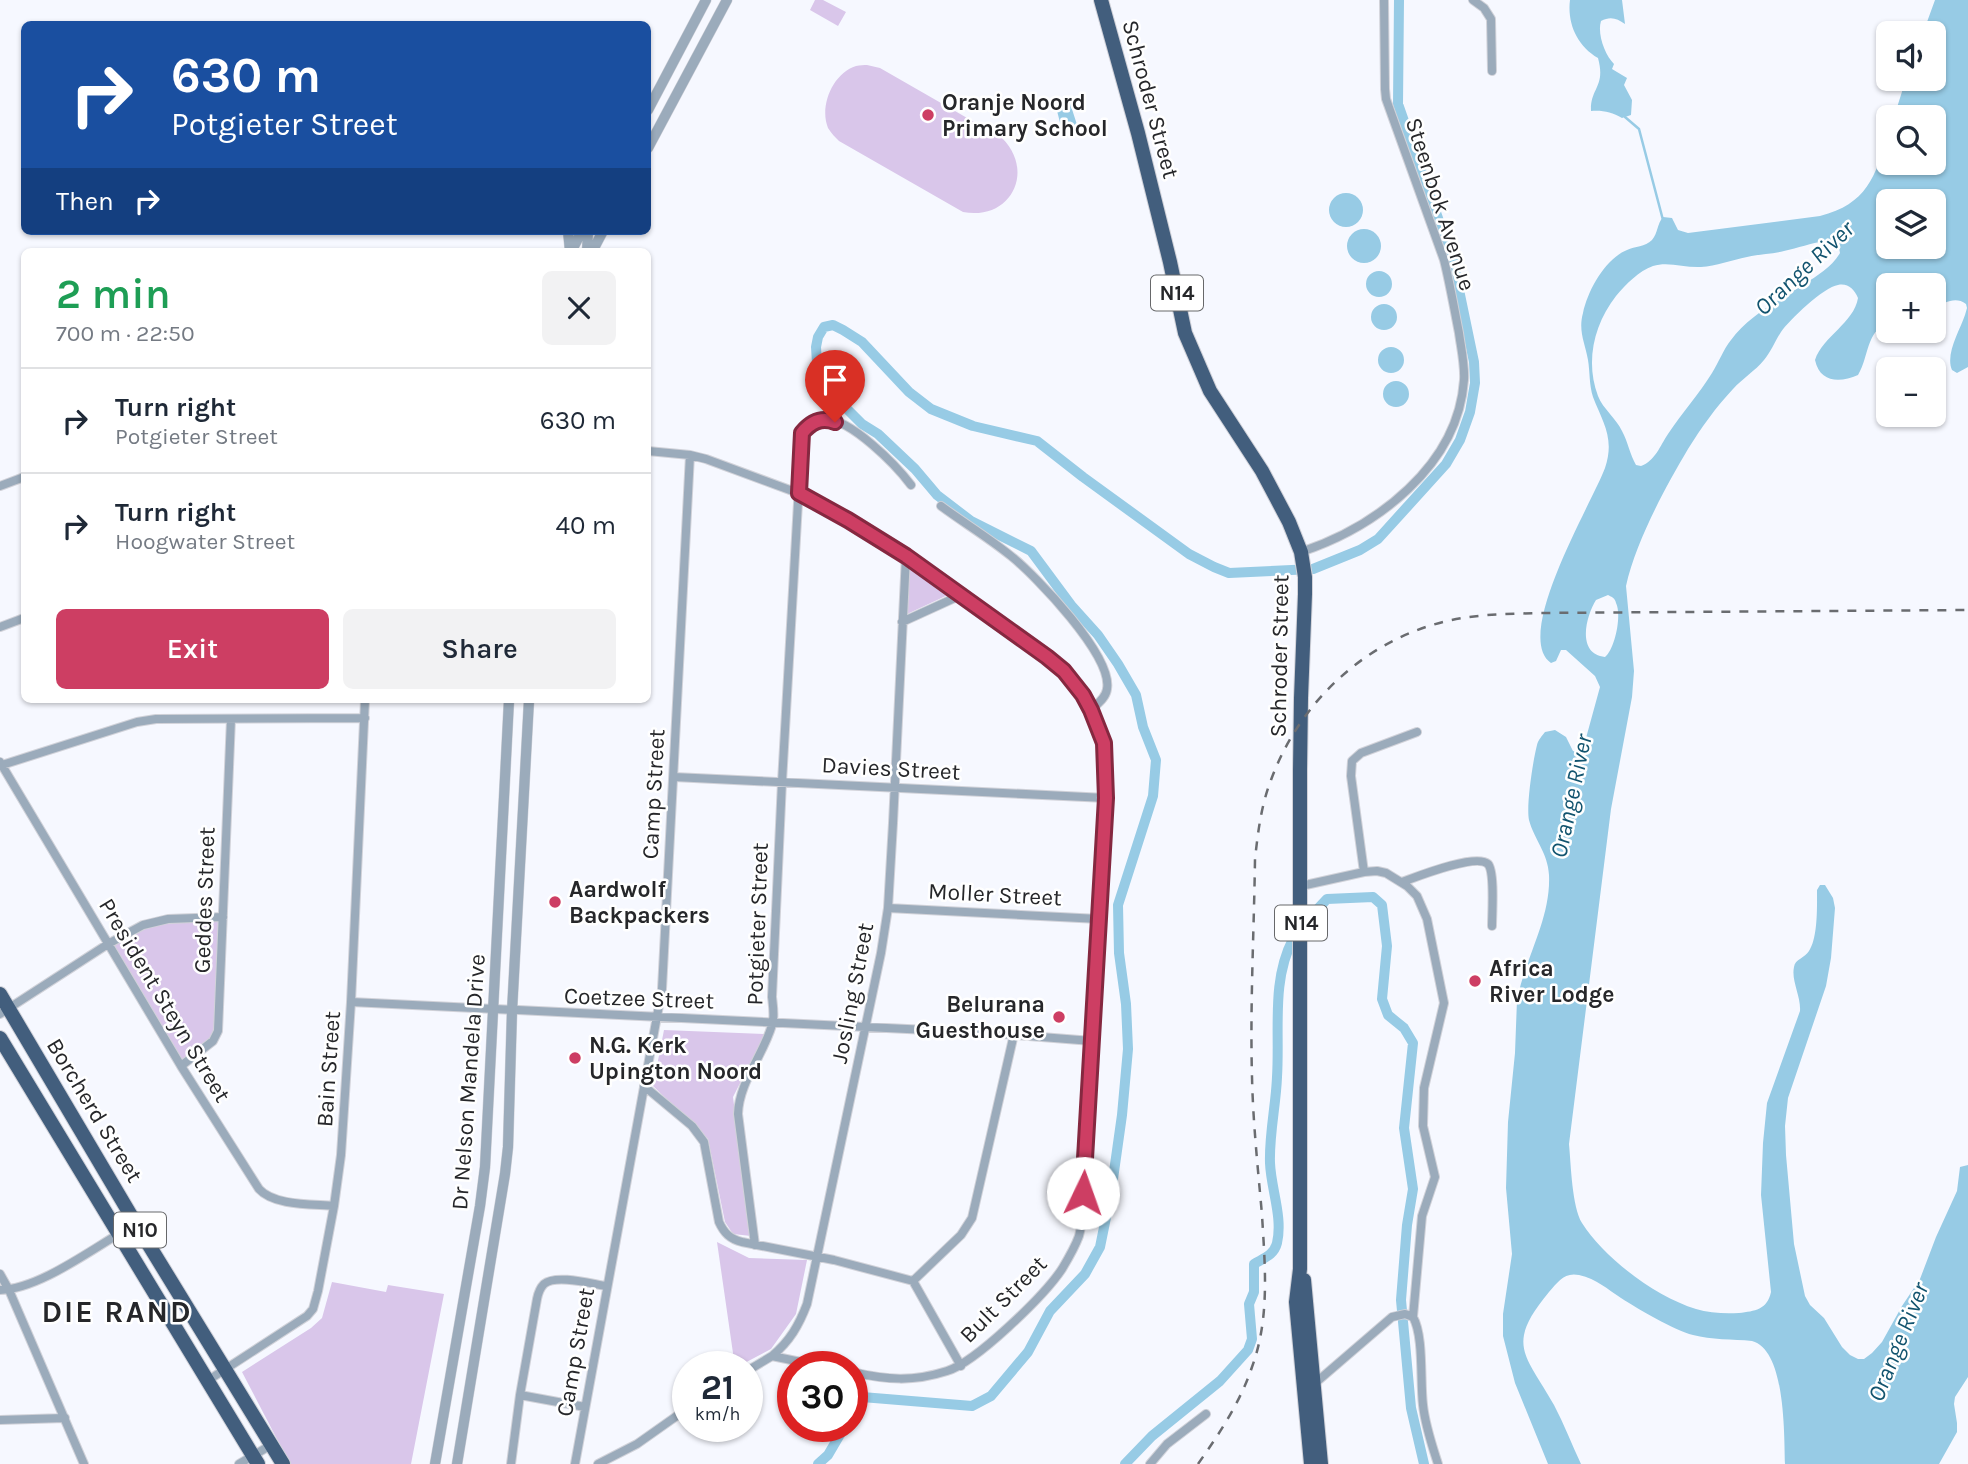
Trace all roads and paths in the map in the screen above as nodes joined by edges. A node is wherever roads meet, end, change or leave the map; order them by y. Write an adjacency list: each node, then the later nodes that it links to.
1 (706, 0): 7 (street)
2 (727, 0): 8 (street)
3 (1101, 0): 17 (highway, Schroder Street / N14)
4 (1384, 0): 17 (street, Steenbok Avenue)
5 (1473, 0): 6 (street)
6 (1492, 71)
7 (651, 104)
8 (651, 142)
9 (651, 451): 10 (street, Bult Street)
10 (690, 455): 14 (street, Bult Street); 30 (street, Camp Street)
11 (21, 478): 13 (street)
12 (911, 485): 14 (street, Potgieter Street)
13 (0, 486)
14 (799, 493): 16 (street, Bult Street); 31 (street, Potgieter Street)
15 (941, 506): 25 (street)
16 (906, 556): 18 (street, Bult Street); 20 (street, Josling Street)
17 (1303, 564): 36 (highway, Schroder Street / N14)
18 (959, 596): 20 (street); 25 (street, Bult Street)
19 (21, 619): 21 (street)
20 (902, 622): 32 (street, Josling Street)
21 (0, 627)
22 (365, 703): 26 (street, Bain Street)
23 (509, 703): 44 (street, Dr Nelson Mandela Drive)
24 (529, 703): 46 (street, Dr Nelson Mandela Drive)
25 (1091, 710): 33 (street, Bult Street)
26 (365, 718): 27 (street); 43 (street, Bain Street)
27 (231, 719): 29 (street); 38 (street, Geddes Street)
28 (1417, 732): 34 (street)
29 (1, 763): 41 (street, President Steyn Street)
30 (674, 777): 31 (street, Davies Street); 47 (street, Camp Street)
31 (782, 782): 32 (street, Davies Street); 48 (street, Potgieter Street)
32 (895, 787): 33 (street, Davies Street); 37 (street, Josling Street)
33 (1106, 798): 39 (street, Bult Street)
34 (1364, 872): 35 (street); 36 (street)
35 (1402, 882): 40 (street); 64 (street)
36 (1301, 886): 72 (highway, Schroder Street / N14)
37 (888, 908): 39 (street, Moller Street); 49 (street, Josling Street)
38 (223, 917): 41 (street); 53 (street, Geddes Street)
39 (1099, 919): 52 (street, Bult Street)
40 (1492, 926)
41 (108, 944): 45 (street); 53 (street, President Steyn Street)
42 (0, 994): 45 (highway, Borcherd Street / N10)
43 (351, 1002): 44 (street, Coetzee Street); 55 (street, Bain Street)
44 (493, 1009): 46 (street, Coetzee Street); 84 (street, Dr Nelson Mandela Drive)
45 (4, 1011): 56 (highway, Borcherd Street / N10)
46 (512, 1011): 47 (street, Coetzee Street); 85 (street, Dr Nelson Mandela Drive)
47 (658, 1017): 48 (street, Coetzee Street); 54 (street, Camp Street)
48 (774, 1023): 49 (street, Coetzee Street); 58 (street, Potgieter Street)
49 (865, 1027): 50 (street, Coetzee Street); 59 (street, Josling Street)
50 (1014, 1034): 52 (street, Coetzee Street); 61 (street)
51 (0, 1038): 57 (highway, Borcherd Street / N10)
52 (1092, 1041): 68 (street, Bult Street)
53 (181, 1066): 55 (street, President Steyn Street)
54 (644, 1086): 58 (street); 62 (street, Camp Street)
55 (334, 1206): 69 (street, Bain Street)
56 (136, 1224): 57 (street); 69 (highway, Borcherd Street / N10)
57 (118, 1235): 63 (street); 71 (highway, Borcherd Street / N10)
58 (755, 1245): 59 (street)
59 (818, 1256): 61 (street); 65 (street, Josling Street)
60 (0, 1274): 63 (street)
61 (914, 1281): 68 (street)
62 (606, 1286): 73 (street); 74 (street, Camp Street)
63 (5, 1290): 76 (street)
64 (1409, 1315): 72 (street); 92 (street)
65 (772, 1356): 66 (street); 67 (street)
66 (777, 1357)
67 (763, 1361)
68 (961, 1366): 70 (street, Bult Street)
69 (224, 1368): 71 (street, Bain Street); 79 (highway, Borcherd Street / N10)
70 (868, 1376)
71 (207, 1381): 80 (highway, Borcherd Street / N10)
72 (1308, 1388): 90 (highway, Schroder Street / N14); 91 (highway, Schroder Street / N14)
73 (520, 1395): 74 (street); 86 (street)
74 (585, 1407): 87 (street, Camp Street)
75 (1206, 1414): 89 (street)
76 (65, 1418): 77 (street); 81 (street)
77 (0, 1420)
78 (672, 1420): 88 (street)
79 (271, 1446): 80 (street); 83 (highway, Borcherd Street / N10)
80 (256, 1460): 82 (street)
81 (84, 1464)
82 (239, 1464)
83 (282, 1464)
84 (435, 1464)
85 (457, 1464)
86 (511, 1464)
87 (575, 1464)
88 (598, 1464)
89 (1150, 1464)
90 (1311, 1464)
91 (1321, 1464)
92 (1438, 1464)

